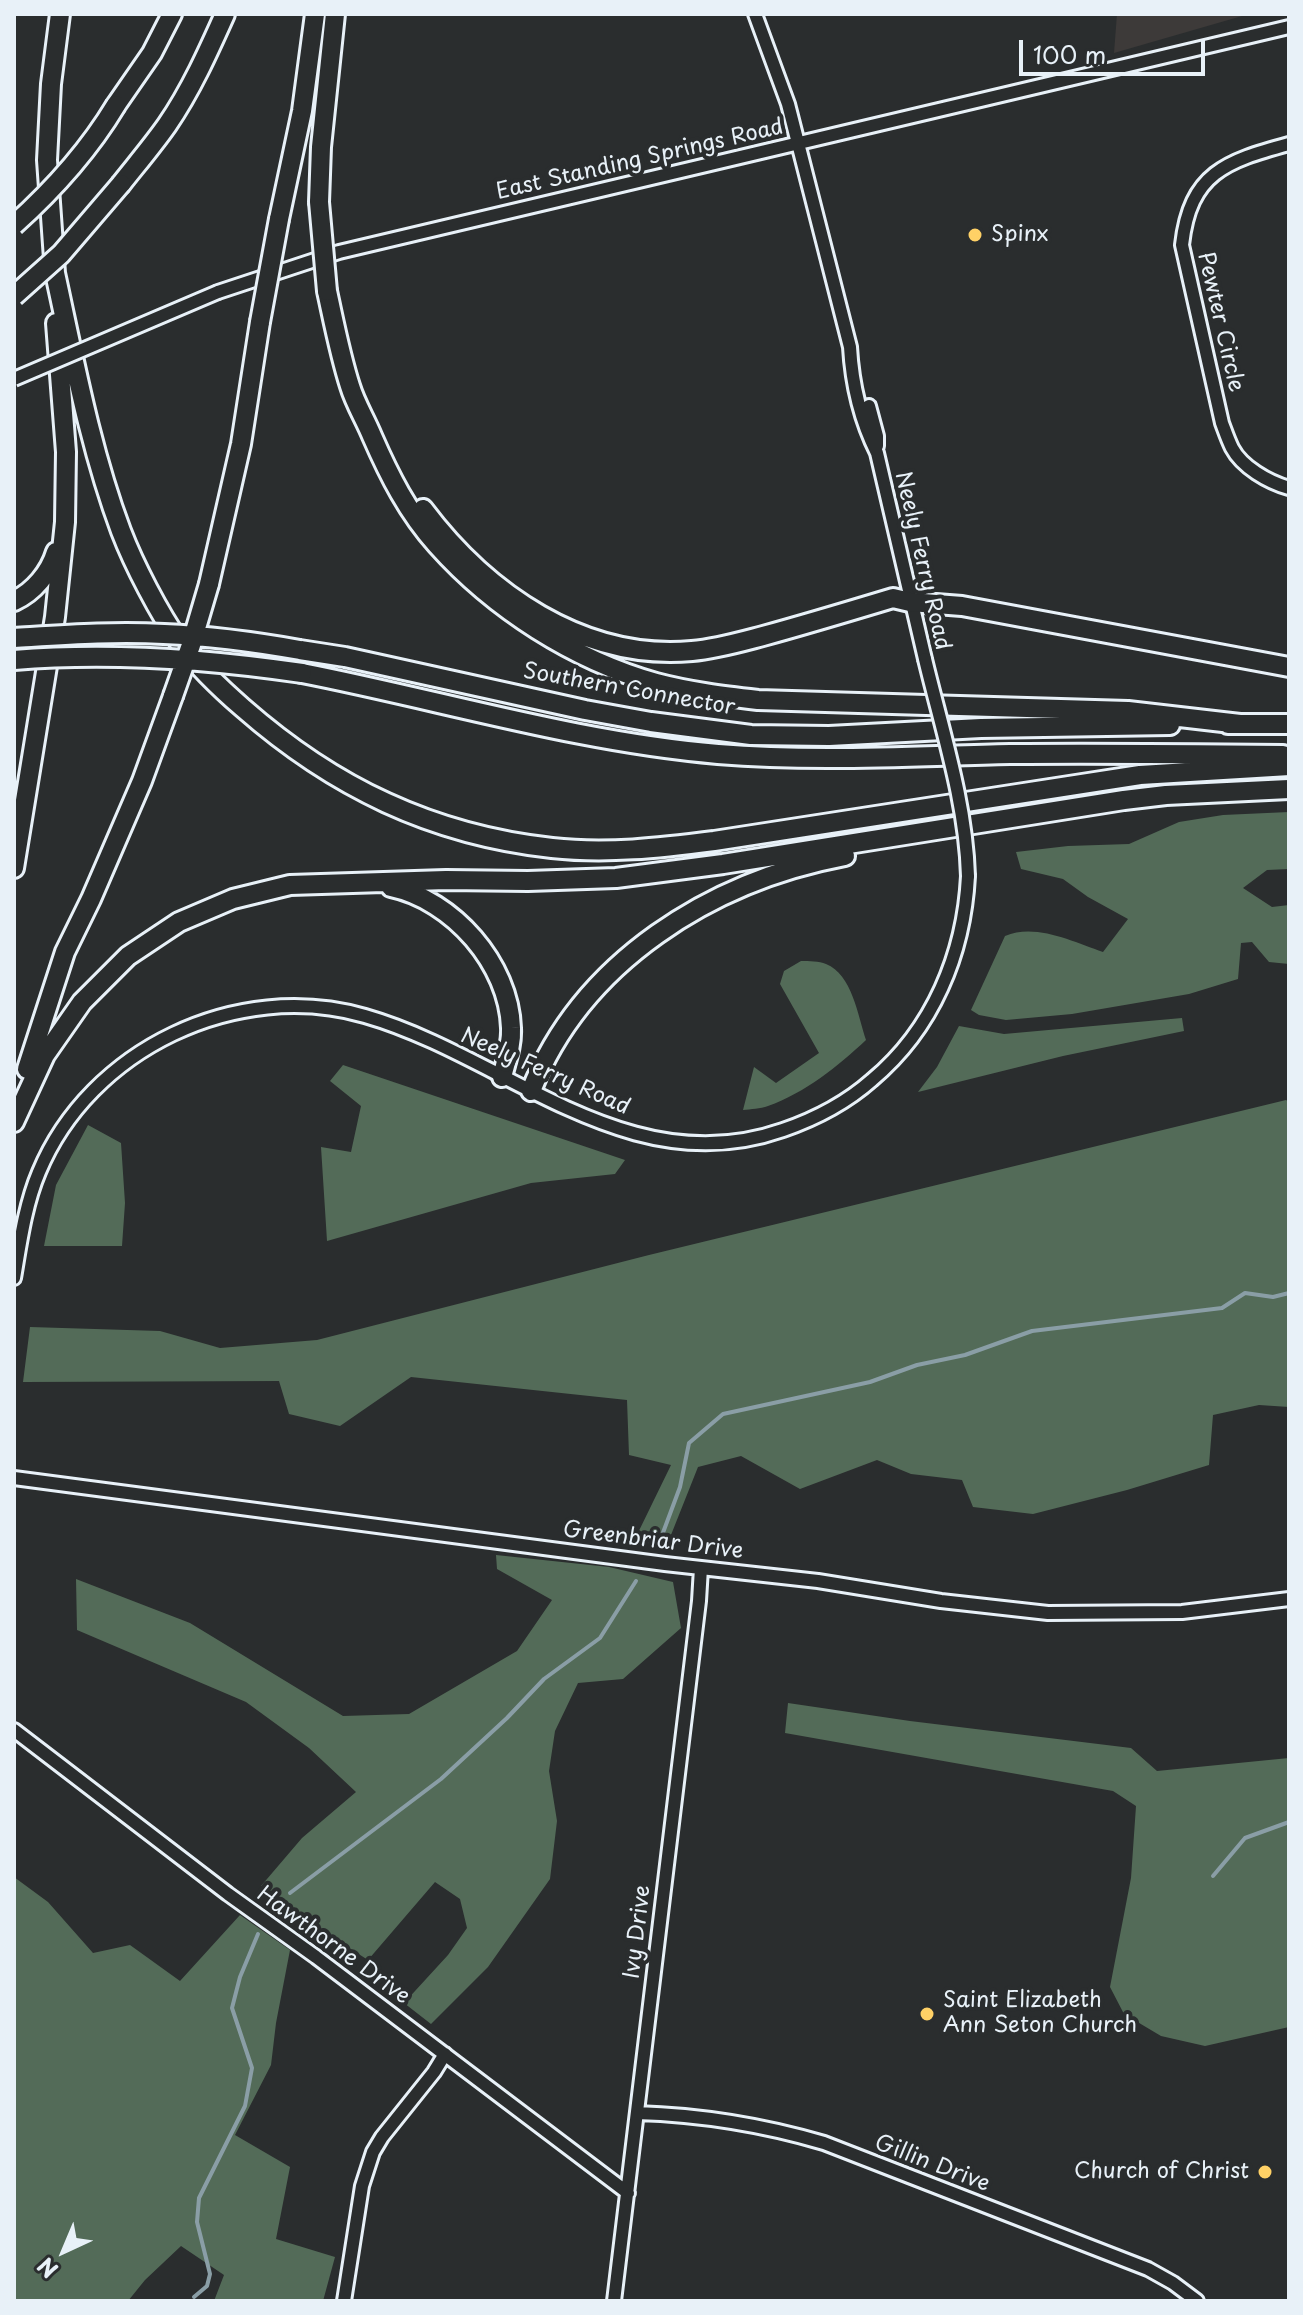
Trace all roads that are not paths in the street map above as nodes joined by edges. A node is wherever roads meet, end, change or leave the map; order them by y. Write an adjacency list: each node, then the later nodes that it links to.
1 (60, 14): 11 (highway)
2 (172, 14): 10 (highway, bridge)
3 (225, 14): 12 (highway, bridge)
4 (315, 14): 32 (highway, bridge)
5 (335, 14): 14 (highway, bridge)
6 (755, 14): 8 (street, Neely Ferry Road)
7 (1289, 27): 8 (street, East Standing Springs Road)
8 (798, 143): 13 (street, East Standing Springs Road, bridge); 18 (street, Neely Ferry Road)
9 (1289, 144): 15 (street, Pewter Circle)
10 (14, 225)
11 (55, 273): 16 (highway); 25 (highway)
12 (14, 296)
13 (14, 379)
14 (366, 423): 18 (highway); 22 (highway)
15 (1289, 488)
16 (65, 522): 17 (highway); 28 (highway)
17 (14, 601)
18 (910, 602): 21 (highway); 31 (street, Neely Ferry Road, bridge)
19 (14, 638): 22 (highway, Southern Connector, bridge)
20 (14, 660): 24 (highway, Southern Connector, bridge)
21 (1289, 667)
22 (1240, 724): 23 (highway, Southern Connector)
23 (1289, 724)
24 (1289, 755)
25 (1289, 766)
26 (1289, 789): 27 (highway)
27 (1208, 794): 29 (highway); 31 (highway)
28 (14, 868)
29 (352, 882): 30 (highway); 33 (highway)
30 (502, 1077): 31 (street, Neely Ferry Road); 34 (street, Neely Ferry Road)
31 (531, 1091)
32 (14, 1111)
33 (14, 1122)
34 (14, 1278)
35 (14, 1478): 36 (street, Greenbriar Drive)
36 (701, 1568): 37 (street, Greenbriar Drive); 40 (street, Ivy Drive)
37 (1289, 1599)
38 (14, 1730): 39 (street, Hawthorne Drive)
39 (445, 2054): 41 (street, Hawthorne Drive); 42 (street)
40 (637, 2113): 41 (street, Ivy Drive); 44 (street, Gillin Drive)
41 (628, 2193): 43 (street, Ivy Drive)
42 (344, 2301)
43 (614, 2301)
44 (1197, 2301)

